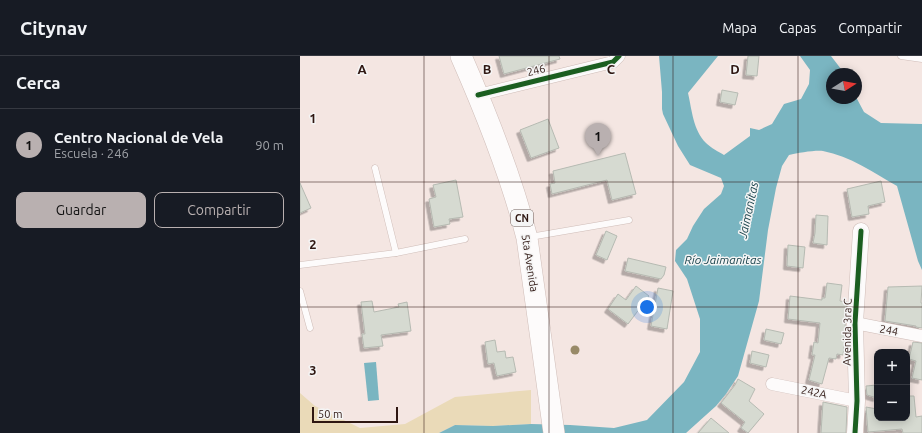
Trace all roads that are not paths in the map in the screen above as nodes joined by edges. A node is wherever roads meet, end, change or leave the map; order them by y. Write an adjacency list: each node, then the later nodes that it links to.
1 (461, 56): 5 (highway, 5ta Avenida / CN)
2 (620, 56): 5 (street, 246)
3 (901, 56): 4 (lane)
4 (922, 59)
5 (478, 95): 9 (highway, 5ta Avenida / CN)
6 (374, 168): 11 (lane)
7 (629, 220): 9 (lane)
8 (861, 231): 14 (street, Avenida 3ra C)
9 (527, 238): 19 (highway, 5ta Avenida / CN)
10 (465, 240): 11 (lane)
11 (396, 252): 12 (lane)
12 (300, 265)
13 (300, 292): 15 (lane)
14 (855, 323): 16 (street, 244); 18 (street, Avenida 3ra C)
15 (310, 328)
16 (922, 336)
17 (772, 384): 18 (street, 242A)
18 (857, 401): 20 (street, Avenida 3ra C)
19 (554, 433)
20 (855, 433)

